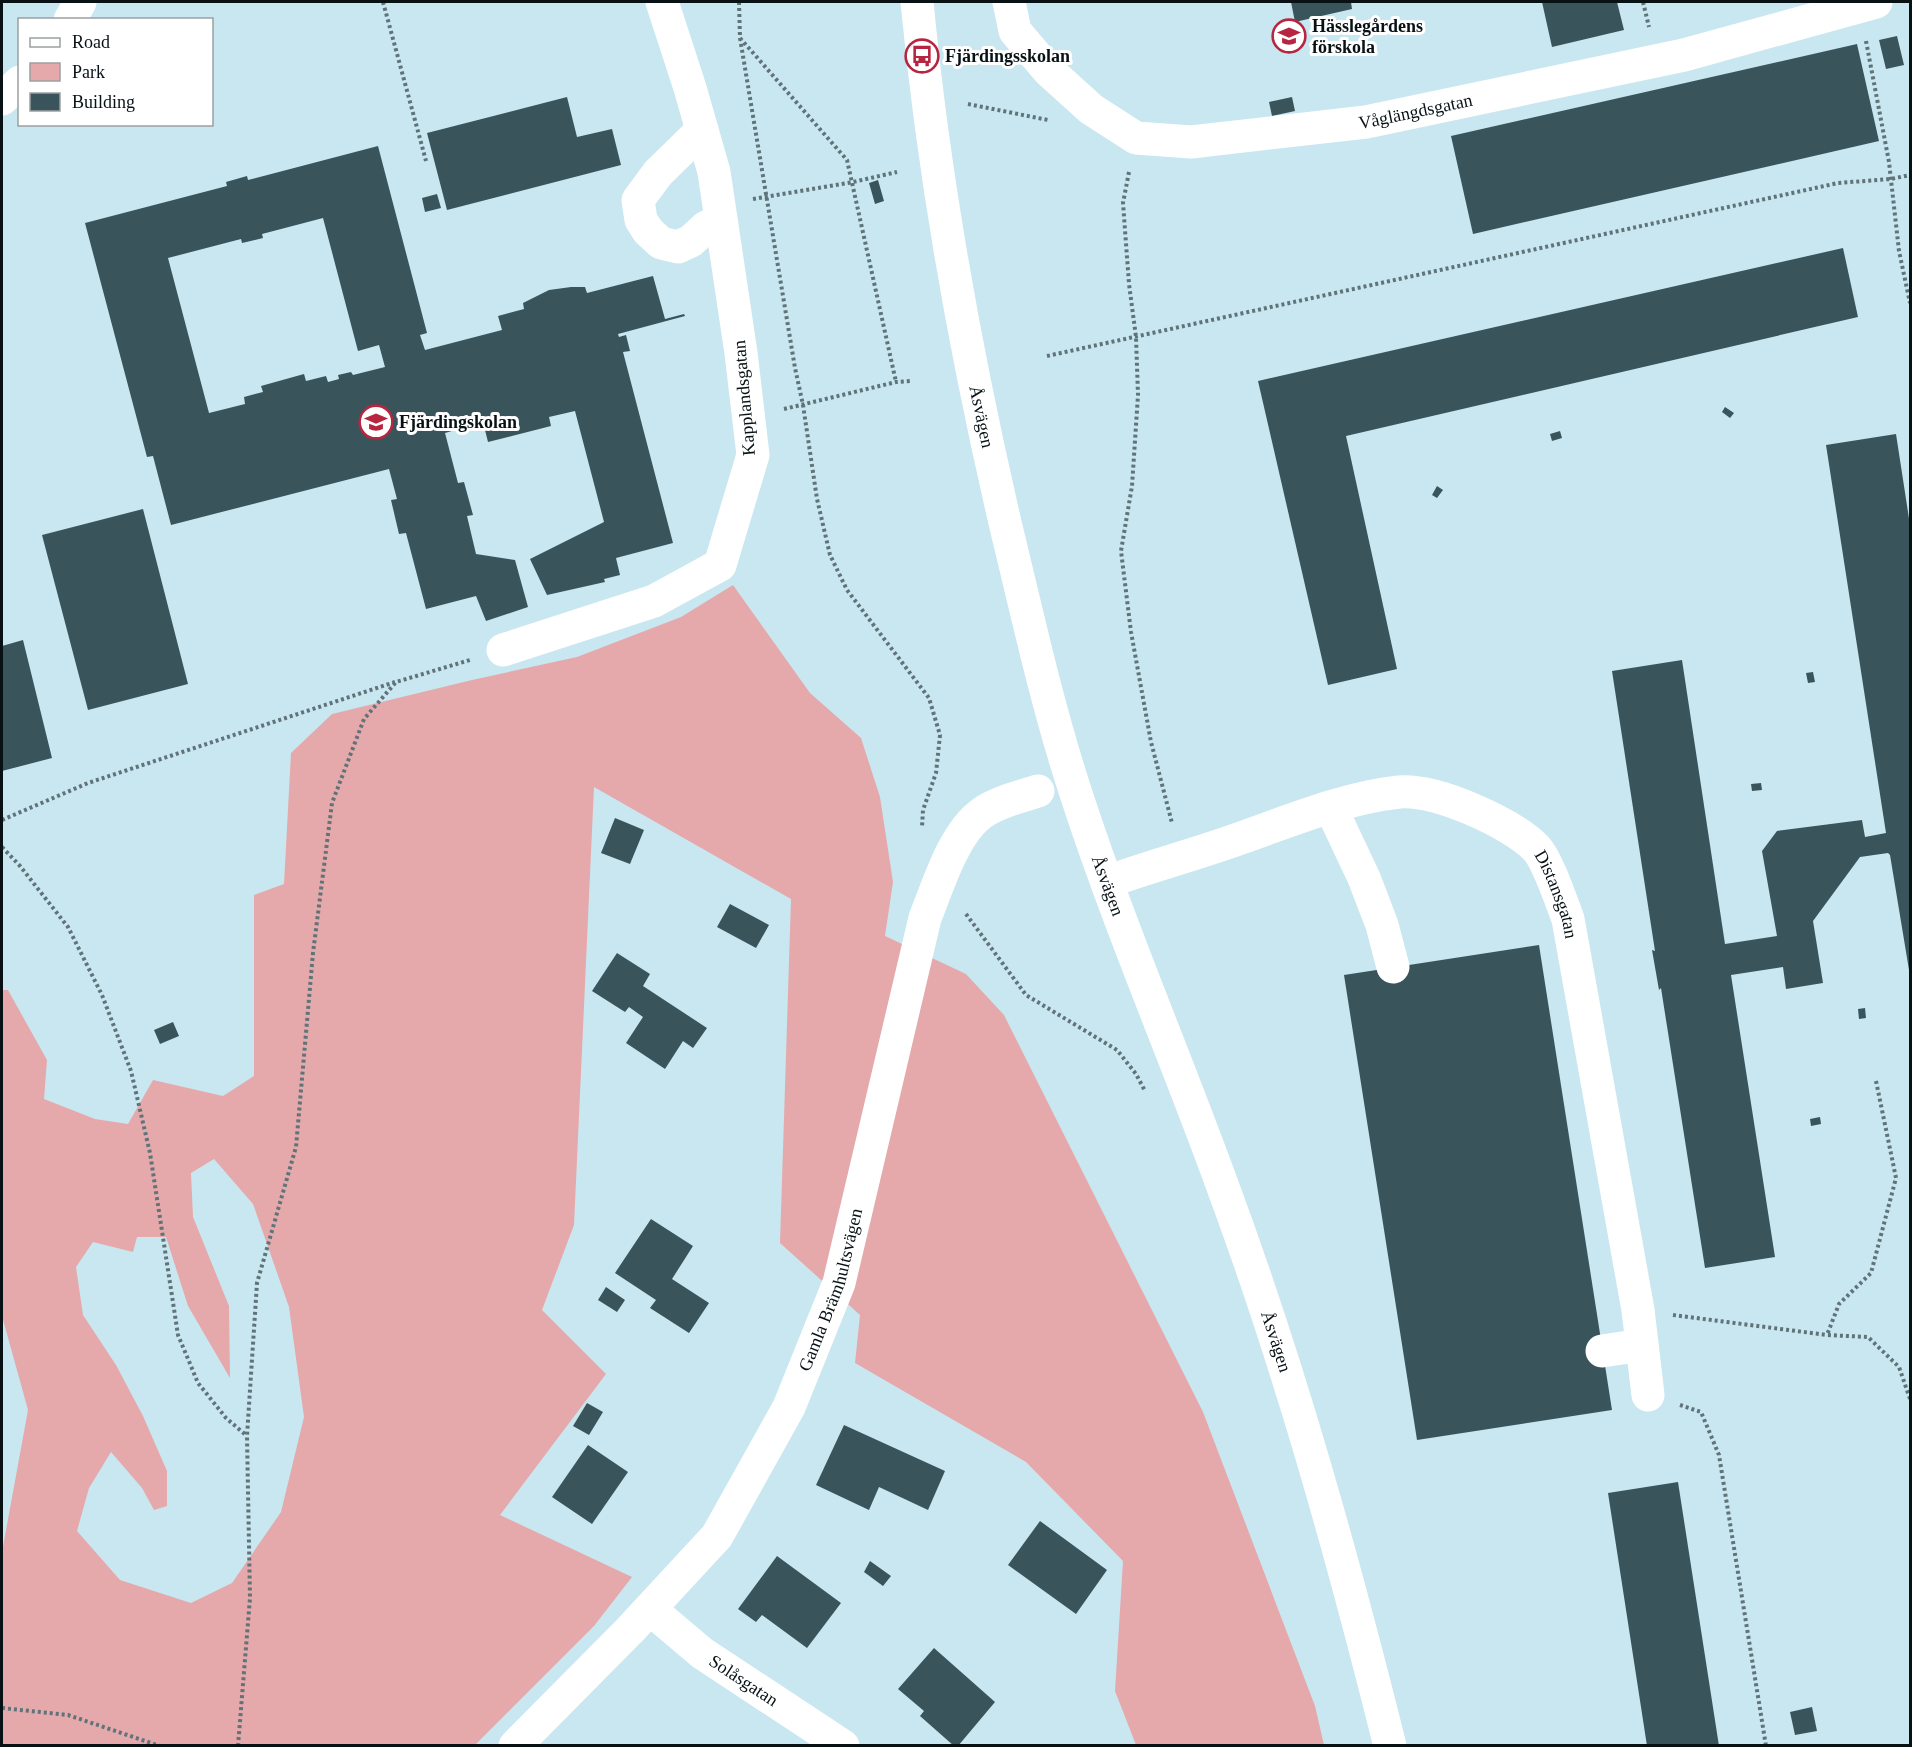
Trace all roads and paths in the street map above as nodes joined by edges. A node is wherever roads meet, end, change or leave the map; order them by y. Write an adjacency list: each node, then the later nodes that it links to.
1 (80, 2): 8 (street)
2 (383, 2): 14 (path)
3 (662, 2): 12 (street, Kapplandsgatan)
4 (738, 2): 9 (path)
5 (916, 2): 37 (street, Åsvägen)
6 (1009, 2): 13 (street, Våglängdsgatan)
7 (1868, 3): 13 (street, Våglängdsgatan); 17 (path)
8 (71, 18)
9 (740, 38): 18 (path); 19 (path)
10 (18, 84): 11 (street)
11 (2, 99)
12 (702, 130): 20 (street, Kapplandsgatan); 20 (street)
13 (1136, 138): 22 (path)
14 (426, 161)
15 (897, 172): 18 (path)
16 (1911, 175): 17 (path)
17 (1891, 179): 21 (path); 22 (path)
18 (853, 182): 19 (path); 25 (path)
19 (767, 196): 20 (path); 26 (path)
20 (720, 214): 27 (street, Kapplandsgatan)
21 (1911, 303)
22 (1136, 337): 23 (path); 35 (path)
23 (1047, 356)
24 (911, 381): 25 (path)
25 (896, 382): 26 (path)
26 (803, 405): 27 (path); 33 (path)
27 (748, 417): 28 (street, Kapplandsgatan)
28 (503, 650): 29 (path)
29 (396, 682): 32 (path); 47 (path)
30 (1038, 790): 36 (street, Gamla Brämhultsvägen)
31 (1331, 808): 35 (street, Distansgatan); 38 (street); 41 (street, Distansgatan)
32 (2, 820)
33 (922, 829)
34 (2, 847): 47 (path)
35 (1182, 859): 37 (street, Distansgatan)
36 (941, 879): 40 (path); 48 (street, Gamla Brämhultsvägen)
37 (1107, 882): 54 (street, Åsvägen)
38 (1393, 967)
39 (1876, 1082): 42 (path)
40 (1146, 1094)
41 (1638, 1310): 42 (path); 43 (street, Distansgatan)
42 (1827, 1335): 46 (path)
43 (1642, 1346): 44 (street); 45 (street, Distansgatan)
44 (1602, 1351)
45 (1648, 1395): 55 (path)
46 (1911, 1399)
47 (247, 1436): 51 (path)
48 (650, 1609): 52 (street, Gamla Brämhultsvägen); 53 (street, Solåsgatan)
49 (2, 1708): 50 (path)
50 (160, 1746)
51 (238, 1746)
52 (515, 1746)
53 (843, 1746)
54 (1390, 1746)
55 (1766, 1746)

